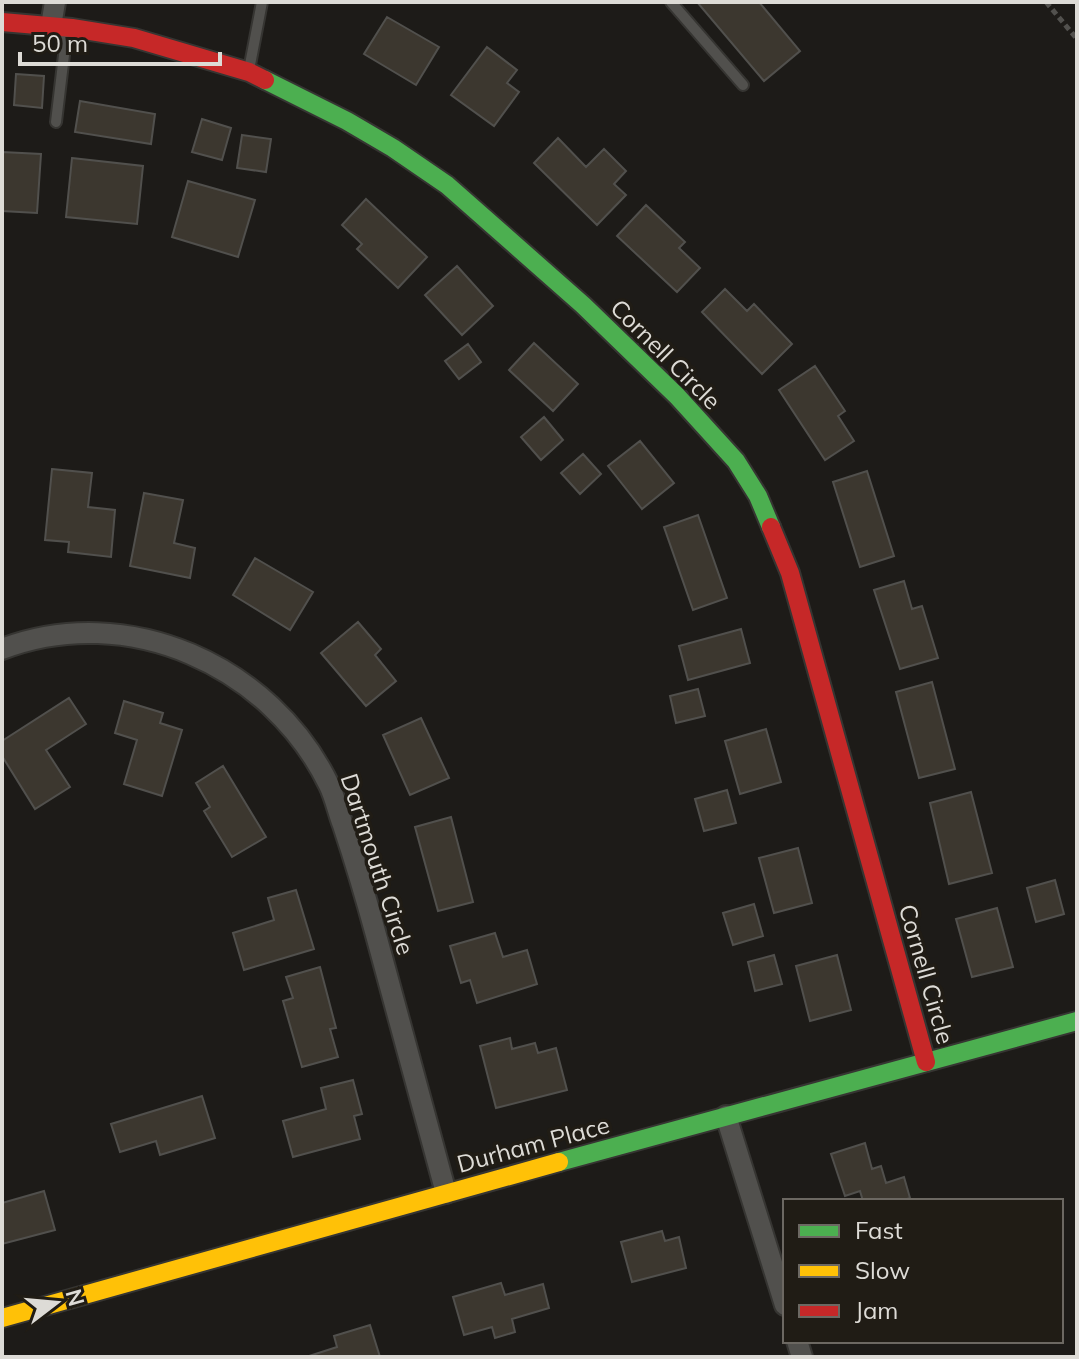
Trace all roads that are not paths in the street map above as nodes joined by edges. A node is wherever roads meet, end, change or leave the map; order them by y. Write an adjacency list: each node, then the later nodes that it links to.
1 (55, 2): 5 (street)
2 (262, 2): 6 (lane)
3 (671, 2): 7 (lane)
4 (2, 22): 5 (street, Cornell Circle)
5 (59, 27): 6 (street, Cornell Circle); 8 (lane)
6 (249, 72): 11 (street, Cornell Circle)
7 (743, 85)
8 (56, 122)
9 (2, 649): 13 (street, Dartmouth Circle)
10 (1077, 1021): 11 (street, Durham Place)
11 (926, 1062): 12 (street, Durham Place)
12 (726, 1116): 13 (street, Durham Place); 14 (street)
13 (446, 1193): 15 (street, Durham Place)
14 (783, 1299)
15 (2, 1318)

